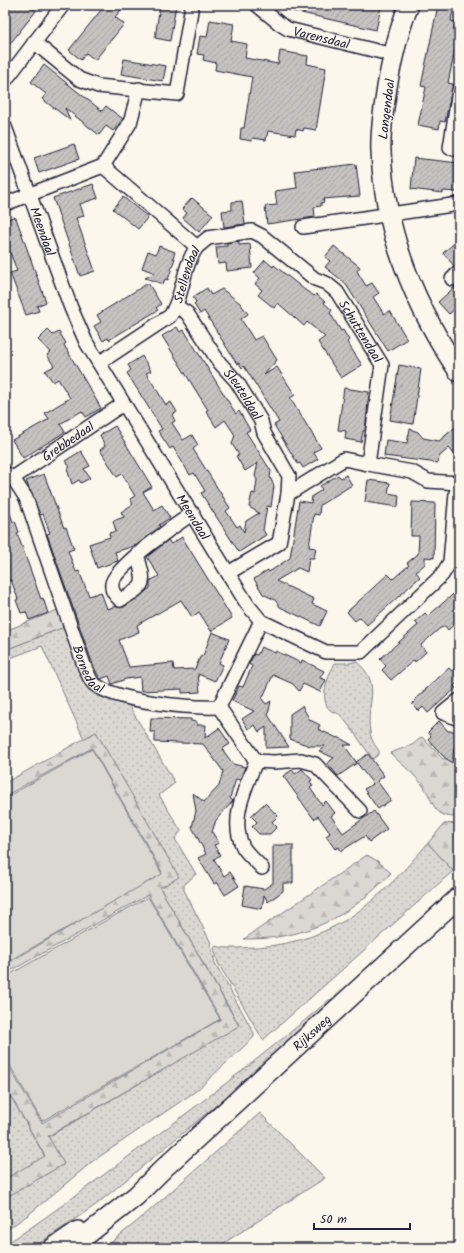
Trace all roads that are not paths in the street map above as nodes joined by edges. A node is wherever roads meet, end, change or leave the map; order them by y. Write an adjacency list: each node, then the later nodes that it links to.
1 (63, 5): 5 (street)
2 (192, 5): 8 (street)
3 (257, 5): 6 (street, Varensdaal)
4 (409, 5): 6 (main road, Langendaal)
5 (34, 42): 7 (street); 8 (street)
6 (393, 55): 16 (main road, Langendaal)
7 (5, 81)
8 (138, 89): 12 (street)
9 (459, 90): 11 (street)
10 (5, 127): 13 (street, Meendaal)
11 (459, 150)
12 (104, 166): 13 (street); 18 (street, Stellendaal)
13 (29, 194): 14 (street); 20 (street, Meendaal)
14 (5, 204)
15 (459, 204): 16 (street)
16 (390, 215): 17 (street); 21 (main road, Langendaal)
17 (303, 227)
18 (197, 247): 19 (street, Stellendaal); 23 (street, Schuttendaal)
19 (176, 306): 20 (street, Stellendaal); 26 (street, Sleuteldaal)
20 (99, 363): 22 (street, Meendaal)
21 (459, 372)
22 (123, 404): 24 (street, Grebbedaal); 27 (street, Meendaal)
23 (368, 464): 25 (street); 26 (street)
24 (9, 476): 33 (street, Bornedaal)
25 (459, 484): 29 (street, Meendaal)
26 (288, 494): 30 (street, Sleuteldaal)
27 (192, 513): 28 (street); 30 (street, Meendaal)
28 (137, 554)
29 (454, 566): 31 (street, Meendaal)
30 (228, 573): 31 (street, Meendaal)
31 (261, 621): 33 (street)
32 (459, 700): 34 (street)
33 (219, 707): 35 (street)
34 (459, 719)
35 (256, 760): 36 (street); 37 (street)
36 (360, 811)
37 (262, 868)
38 (459, 897): 39 (main road, Rijksweg)
39 (164, 1168): 40 (main road, Rijksweg); 41 (main road, Rijksweg)
40 (54, 1248)
41 (70, 1248)

